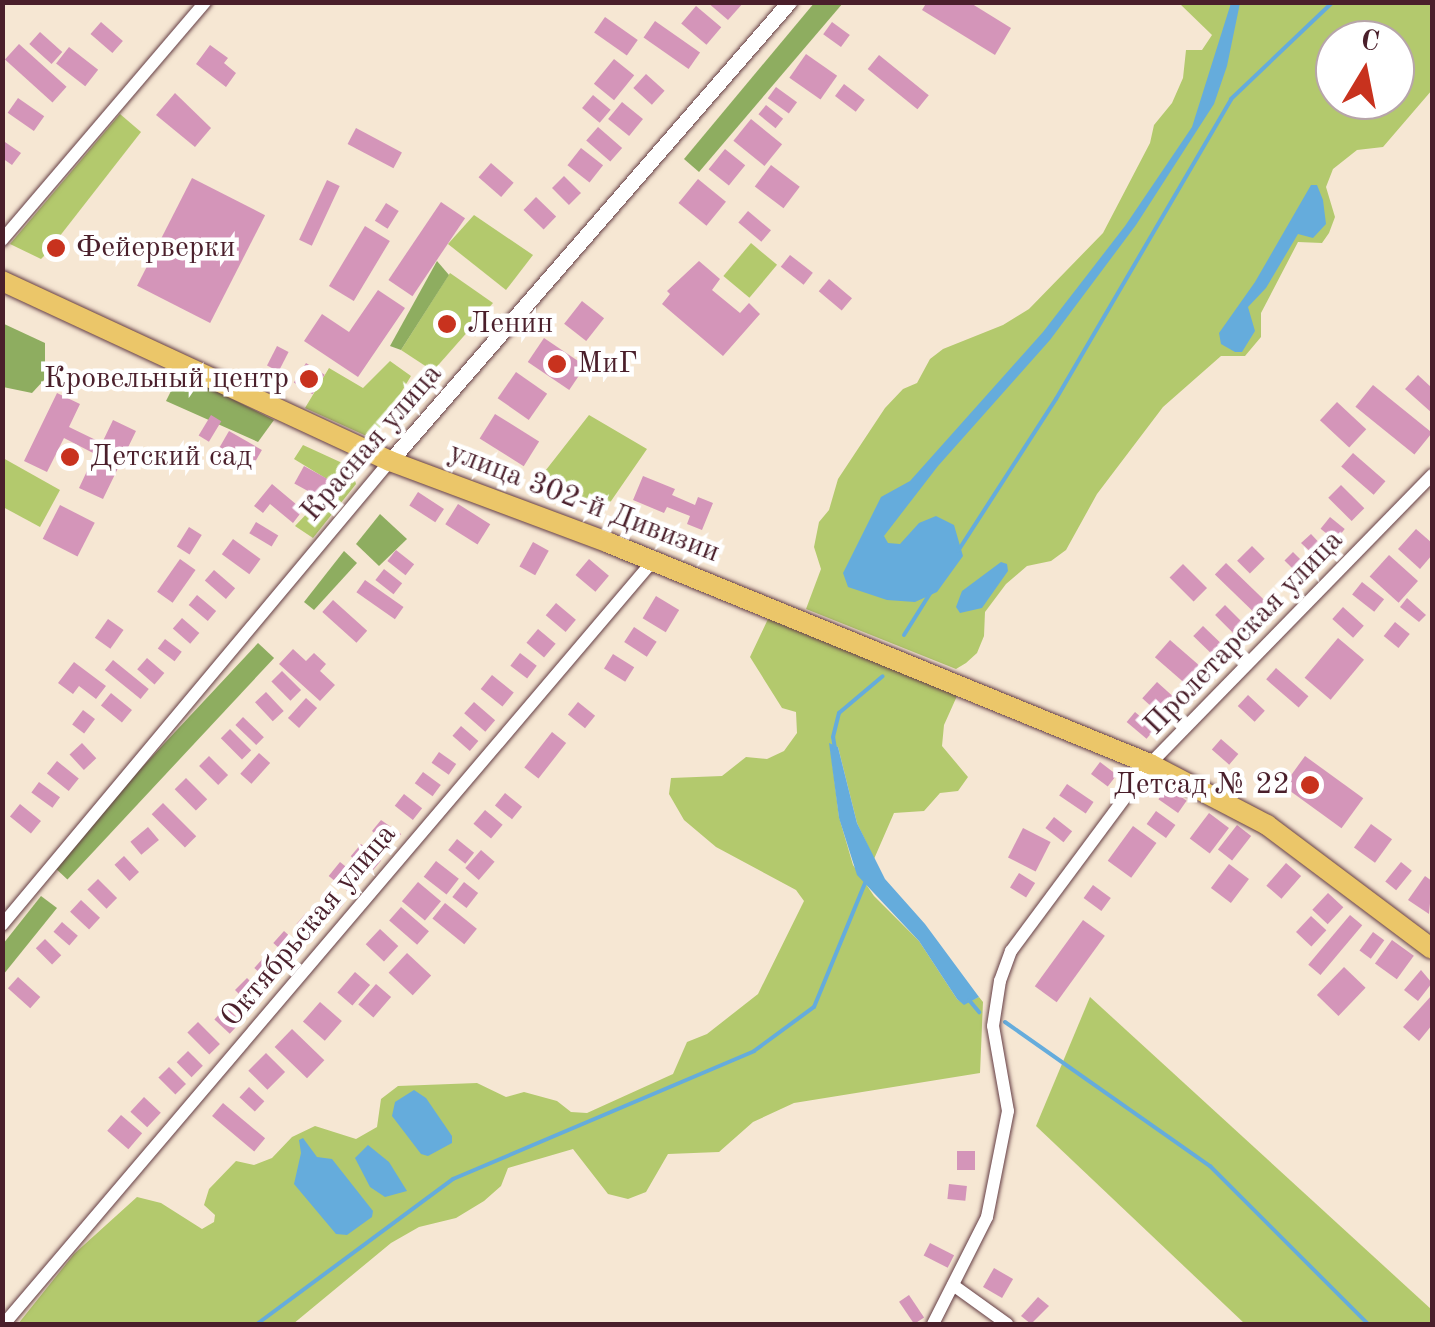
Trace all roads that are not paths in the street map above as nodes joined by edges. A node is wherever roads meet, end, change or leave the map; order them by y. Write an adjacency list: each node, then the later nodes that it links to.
1 (205, 2): 3 (street)
2 (789, 2): 5 (street, Красная улица)
3 (2, 240)
4 (2, 281): 5 (main road, улица 302-й Дивизии)
5 (390, 461): 7 (main road, улица 302-й Дивизии); 9 (street, Красная улица)
6 (1432, 475): 8 (street, Пролетарская улица)
7 (653, 561): 8 (main road, улица 302-й Дивизии); 12 (street, Октябрьская улица)
8 (1150, 764): 10 (main road, улица 302-й Дивизии); 11 (street, Пролетарская улица)
9 (2, 925)
10 (1432, 948)
11 (953, 1285): 13 (street, Пролетарская улица); 14 (street)
12 (4, 1324)
13 (933, 1324)
14 (1008, 1324)

